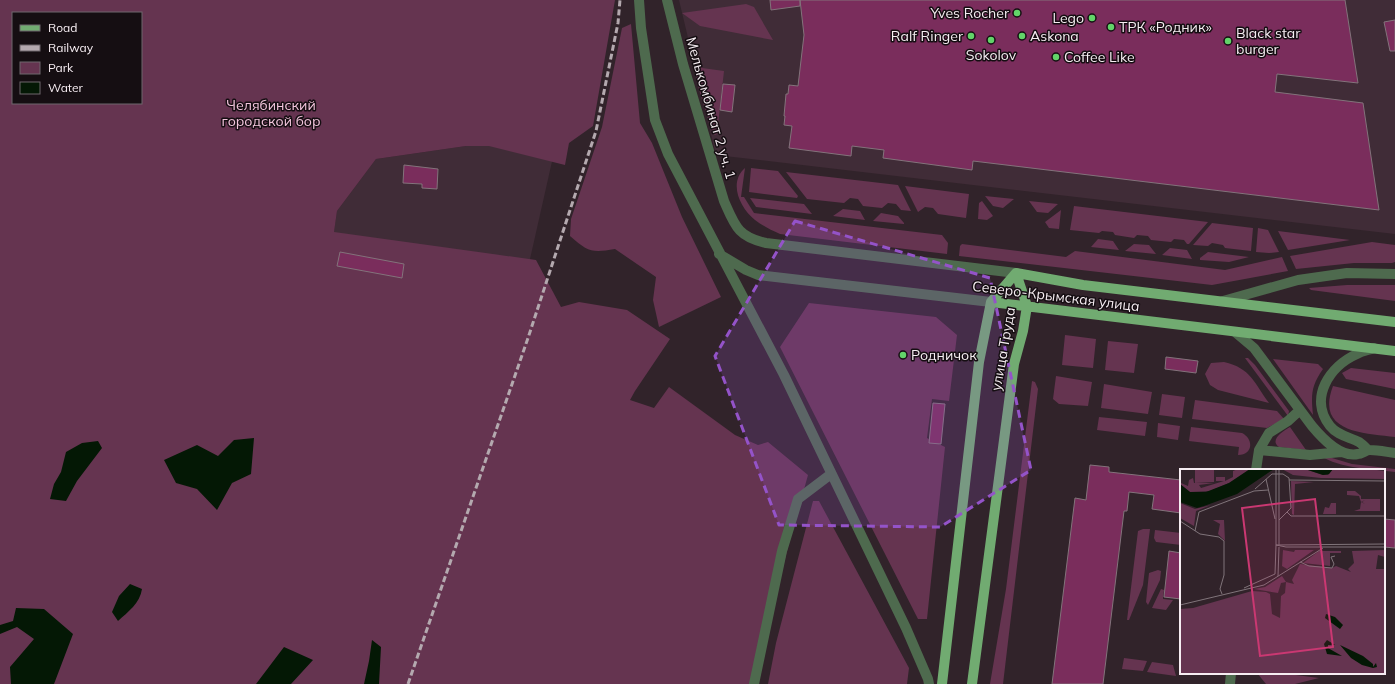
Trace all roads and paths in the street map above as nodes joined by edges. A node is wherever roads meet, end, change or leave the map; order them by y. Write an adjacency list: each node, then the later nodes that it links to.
1 (639, 0): 4 (street)
2 (667, 0): 3 (street, Мелькомбинат 2 уч. 1)
3 (734, 223): 5 (street, Северо-Крымская улица)
4 (720, 254): 8 (street, Северо-Крымская улица); 20 (street)
5 (1016, 273): 7 (main road, Северо-Крымская улица); 8 (main road, улица Труда); 9 (main road, улица Труда)
6 (1395, 274): 7 (street)
7 (1223, 301): 10 (main road, Северо-Крымская улица)
8 (991, 302): 9 (main road, Северо-Крымская улица); 24 (main road, улица Труда)
9 (1026, 306): 11 (main road, Северо-Крымская улица); 25 (main road, улица Труда)
10 (1395, 322)
11 (1235, 332): 12 (main road, Северо-Крымская улица); 14 (street)
12 (1375, 348): 13 (main road, Северо-Крымская улица); 16 (street)
13 (1395, 351)
14 (1300, 410): 15 (street); 17 (street)
15 (1259, 450): 17 (street); 19 (street)
16 (1368, 450): 17 (street); 18 (street)
17 (1341, 452)
18 (1395, 453)
19 (1256, 469)
20 (831, 474): 22 (street); 23 (street)
21 (1231, 674): 26 (street)
22 (754, 684)
23 (929, 684)
24 (942, 684)
25 (972, 684)
26 (1230, 684)

